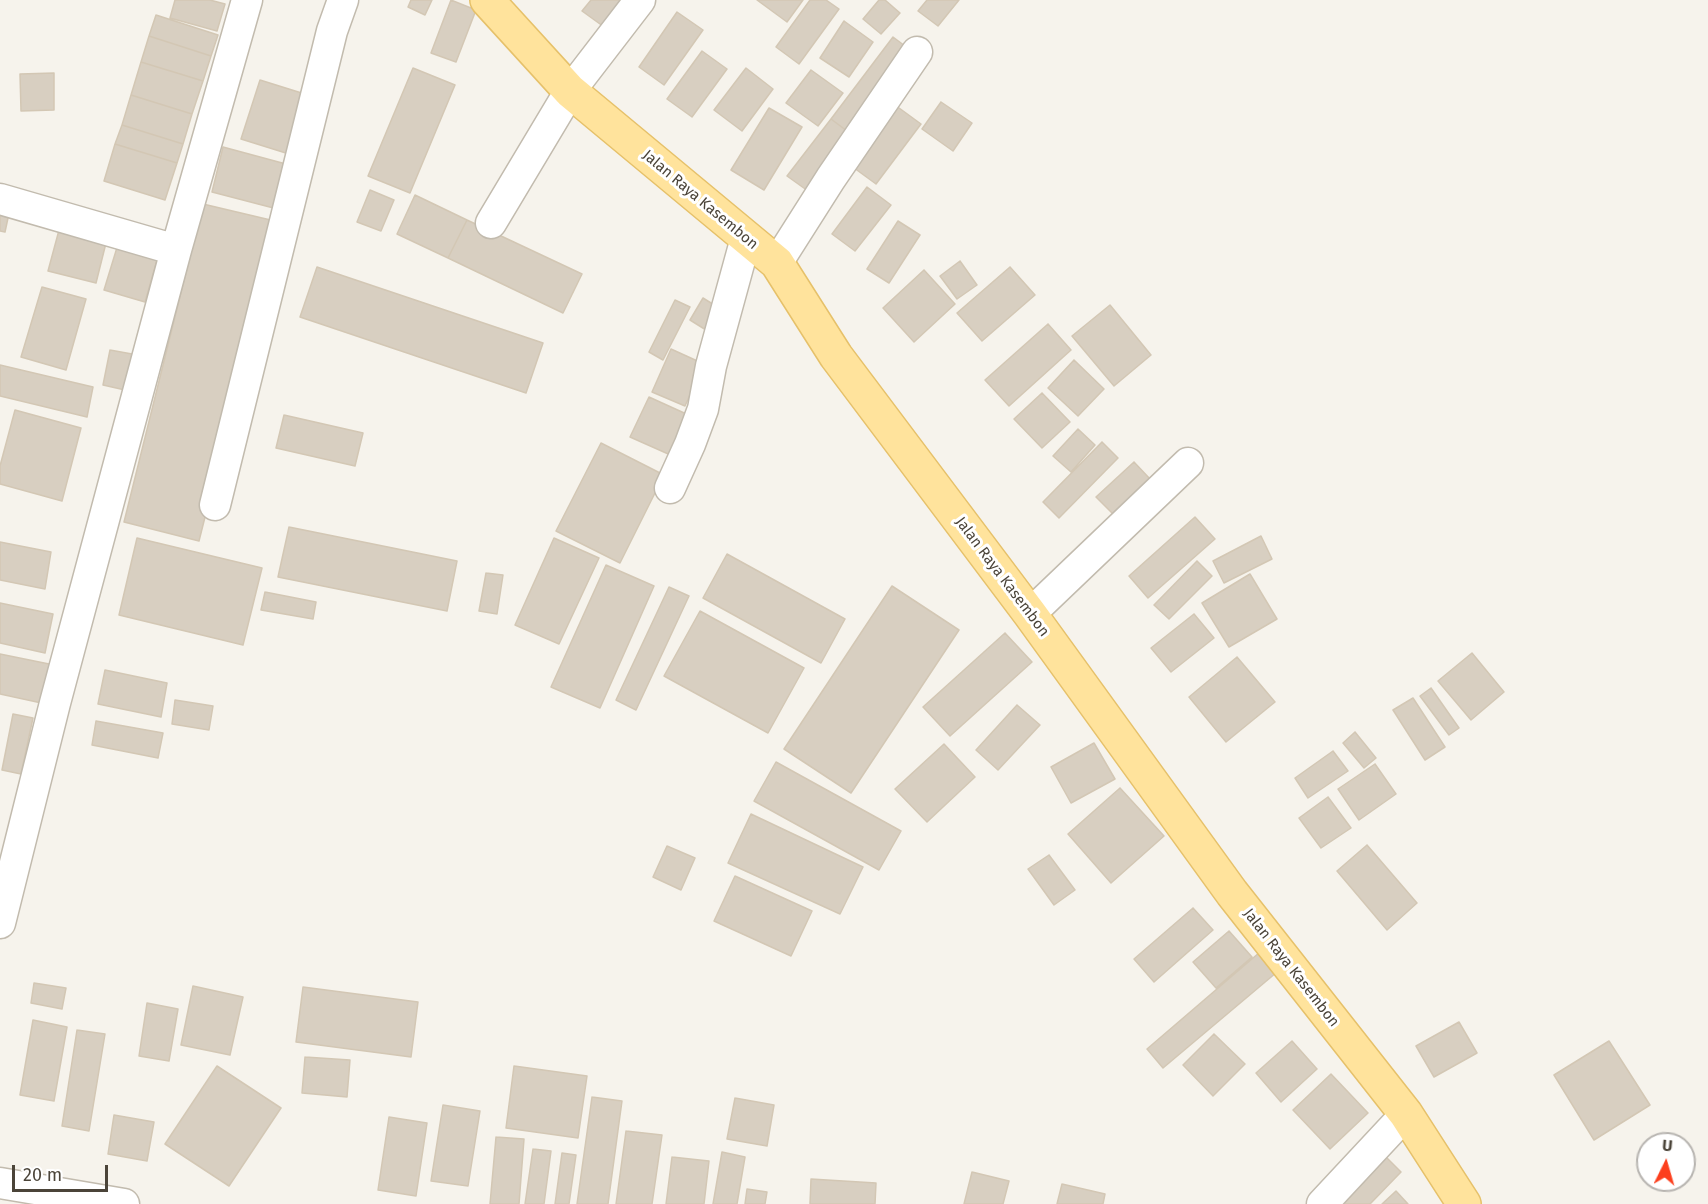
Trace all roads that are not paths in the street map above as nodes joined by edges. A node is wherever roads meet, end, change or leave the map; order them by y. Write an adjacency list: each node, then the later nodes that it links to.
1 (247, 0): 10 (street)
2 (343, 0): 14 (street)
3 (487, 0): 6 (main road, Jalan Raya Kasembon)
4 (640, 0): 6 (street)
5 (917, 52): 11 (street)
6 (570, 91): 8 (street); 9 (main road, Jalan Raya Kasembon)
7 (0, 199): 10 (street)
8 (491, 224)
9 (746, 238): 11 (main road, Jalan Raya Kasembon); 13 (street)
10 (176, 250): 16 (street)
11 (777, 263): 15 (main road, Jalan Raya Kasembon)
12 (1188, 463): 15 (street)
13 (670, 488)
14 (215, 506)
15 (1030, 614): 17 (main road, Jalan Raya Kasembon)
16 (0, 923)
17 (1406, 1114): 20 (street); 21 (main road, Jalan Raya Kasembon)
18 (0, 1183): 19 (street)
19 (124, 1204)
20 (1322, 1204)
21 (1464, 1204)

